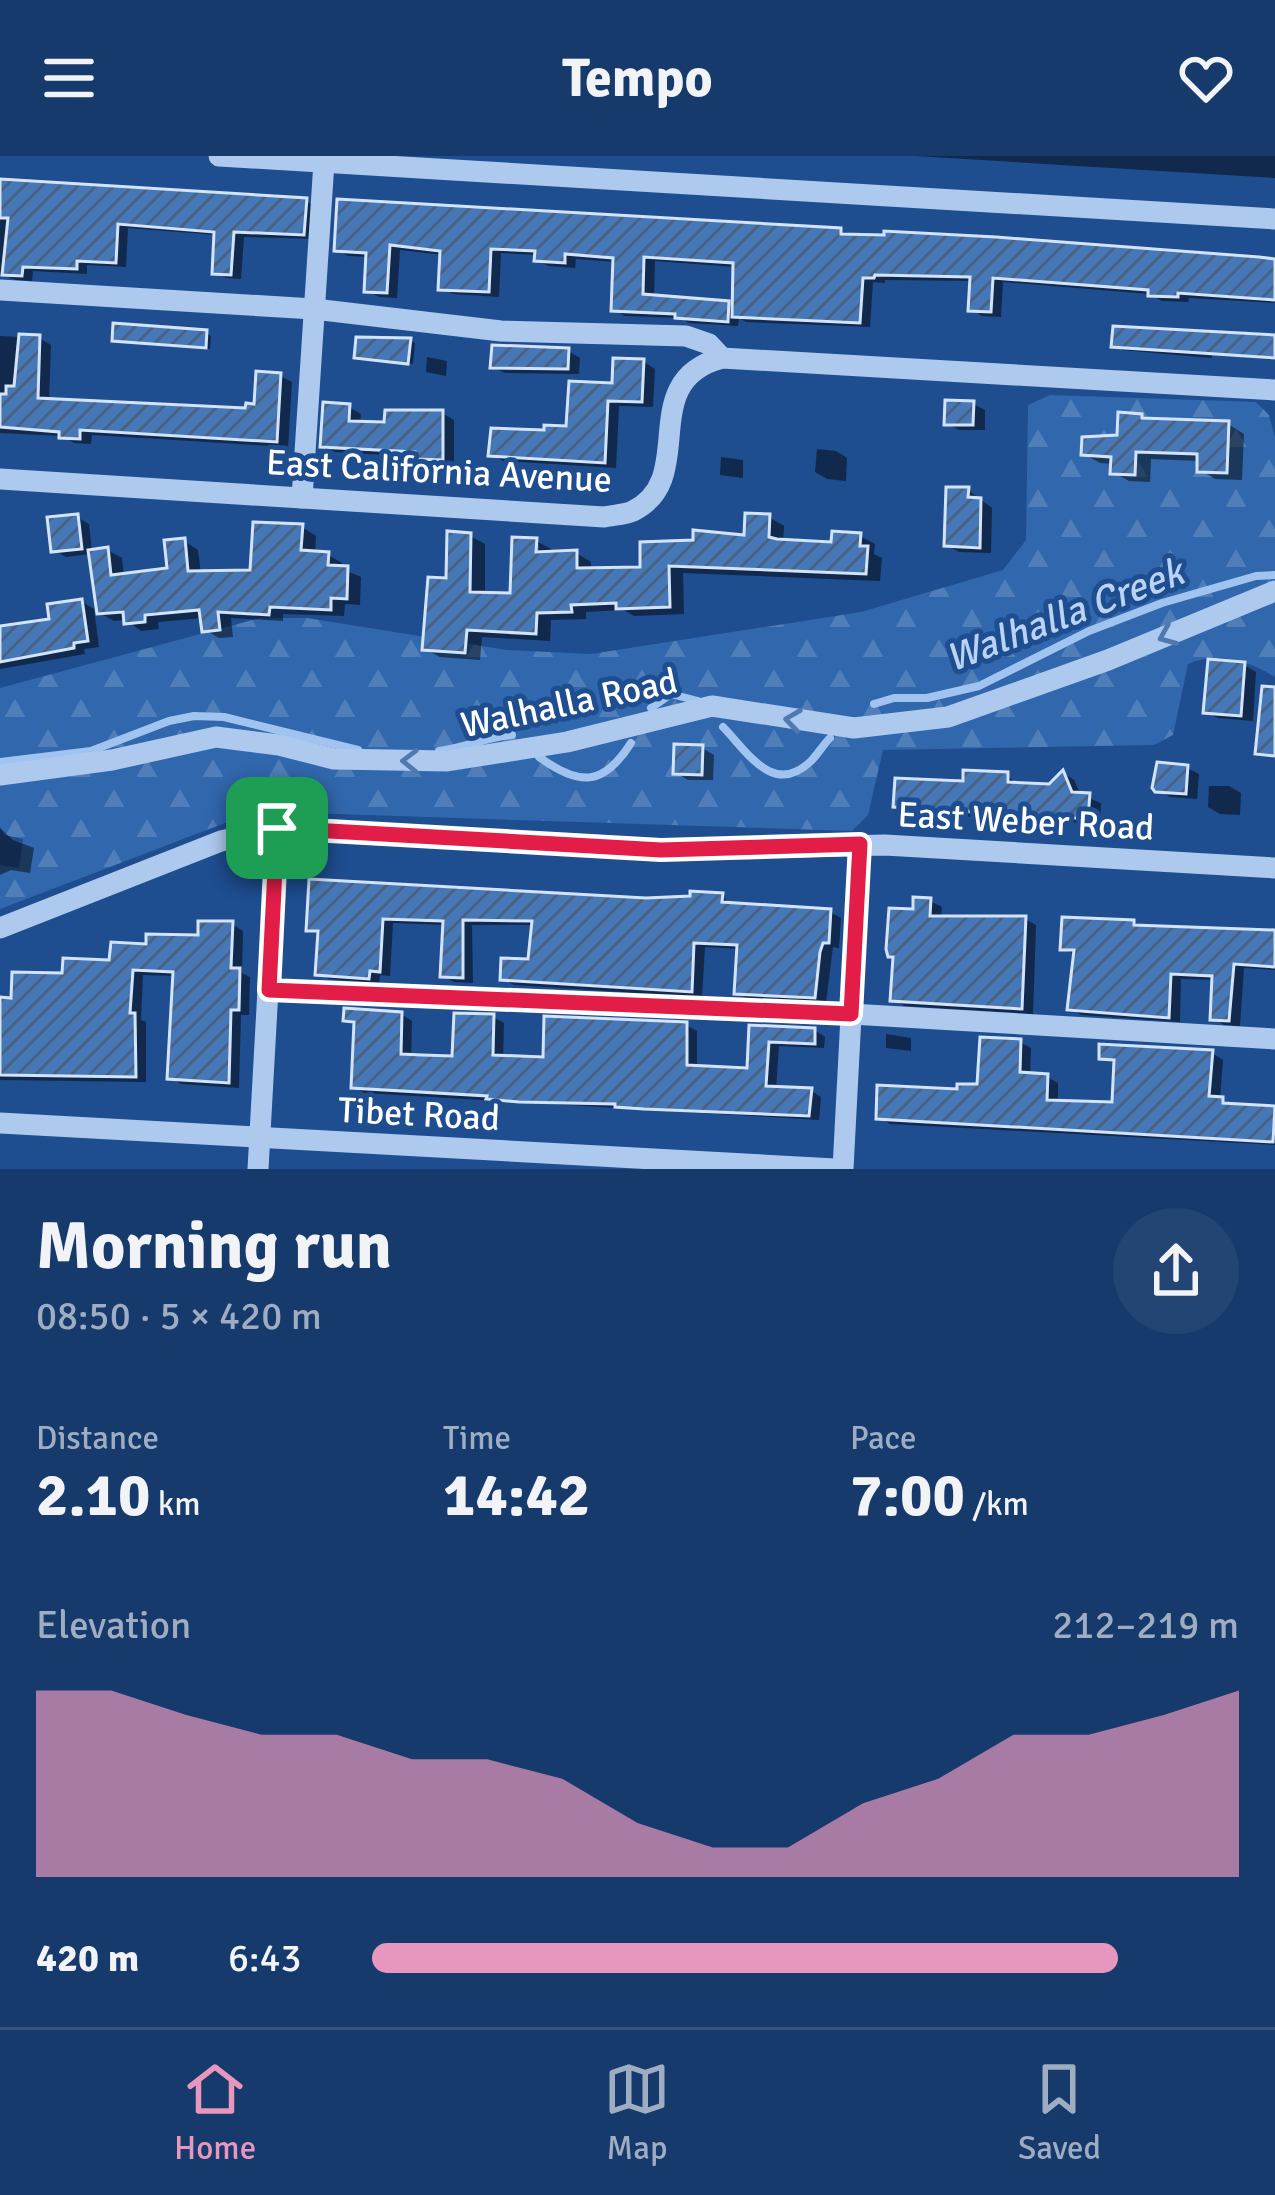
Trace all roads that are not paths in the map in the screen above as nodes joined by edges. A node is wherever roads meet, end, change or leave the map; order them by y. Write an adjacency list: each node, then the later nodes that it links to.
1 (219, 156): 2 (street)
2 (324, 162): 3 (street); 6 (street)
3 (428, 162): 4 (street)
4 (1275, 219)
5 (0, 290): 6 (street)
6 (314, 309): 7 (street); 10 (street)
7 (722, 358): 8 (street); 10 (street, East California Avenue)
8 (1275, 390)
9 (0, 479): 10 (street, East California Avenue)
10 (302, 499)
11 (1275, 591): 12 (street, Walhalla Road, one-way to 12)
12 (0, 775)
13 (277, 828): 14 (street, East Weber Road); 16 (street, East Weber Road); 17 (street)
14 (860, 844): 15 (street, East Weber Road); 18 (street)
15 (1275, 868)
16 (0, 928)
17 (269, 990): 18 (street); 21 (street)
18 (851, 1014): 19 (street); 23 (street)
19 (1275, 1039)
20 (0, 1123): 21 (street, Tibet Road)
21 (260, 1137): 22 (street); 23 (street, Tibet Road)
22 (259, 1169)
23 (839, 1169)

